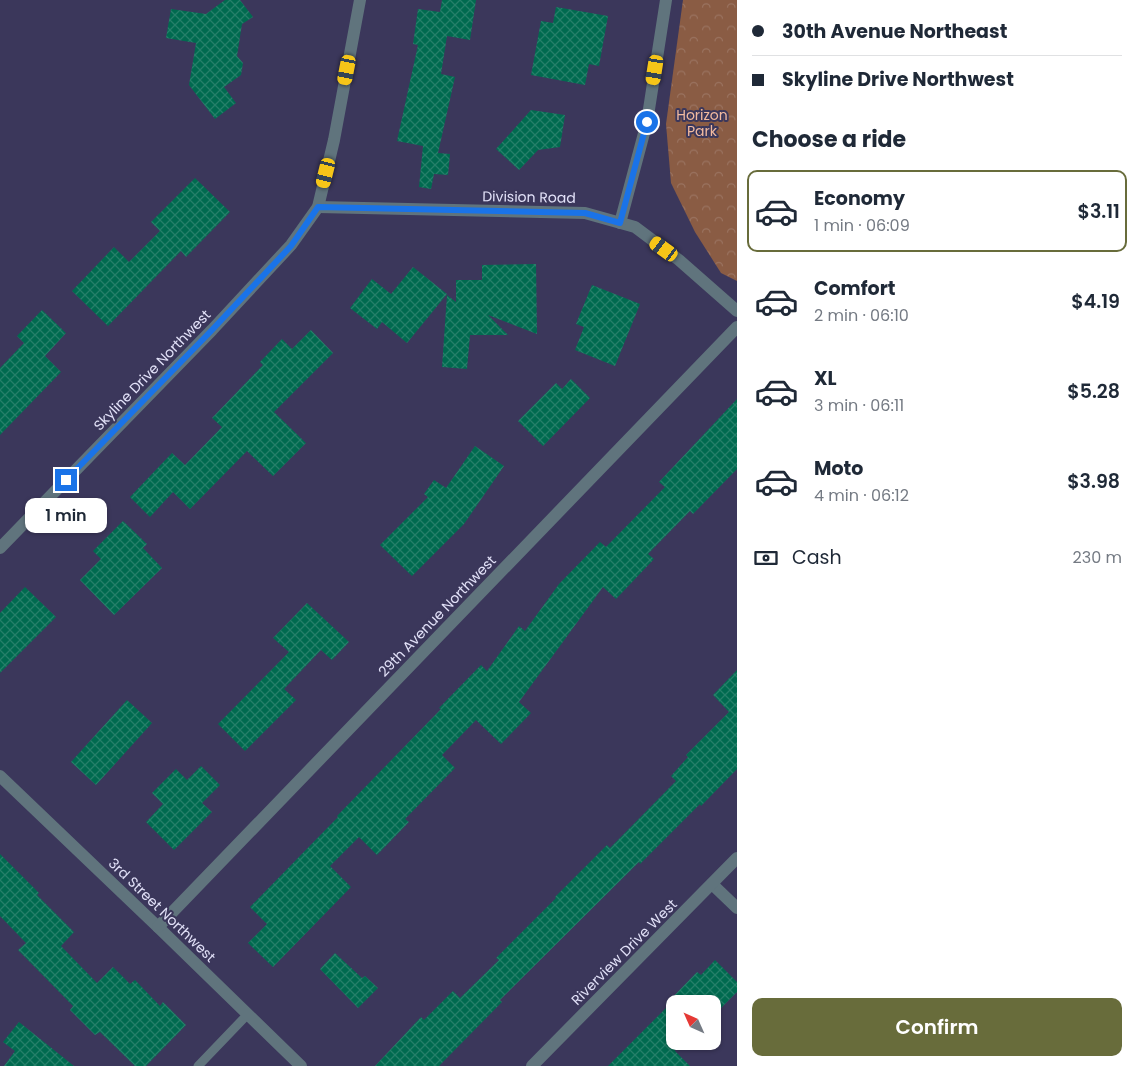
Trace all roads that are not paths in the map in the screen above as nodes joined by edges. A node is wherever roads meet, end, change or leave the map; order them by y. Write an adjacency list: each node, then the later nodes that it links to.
1 (360, 0): 3 (street)
2 (666, 0): 4 (street)
3 (318, 207): 4 (street, Division Road); 7 (street, Skyline Drive Northwest)
4 (620, 223): 5 (street, Division Road)
5 (737, 311)
6 (737, 327): 12 (street, 29th Avenue Northwest)
7 (0, 548)
8 (0, 776): 12 (street, 3rd Street Northwest)
9 (737, 858): 10 (street, Riverview Drive West)
10 (712, 884): 11 (street); 16 (street, Riverview Drive West)
11 (737, 908)
12 (158, 926): 13 (street, 3rd Street Northwest)
13 (248, 1014): 14 (lane); 15 (street, 3rd Street Northwest)
14 (198, 1066)
15 (301, 1066)
16 (532, 1066)

